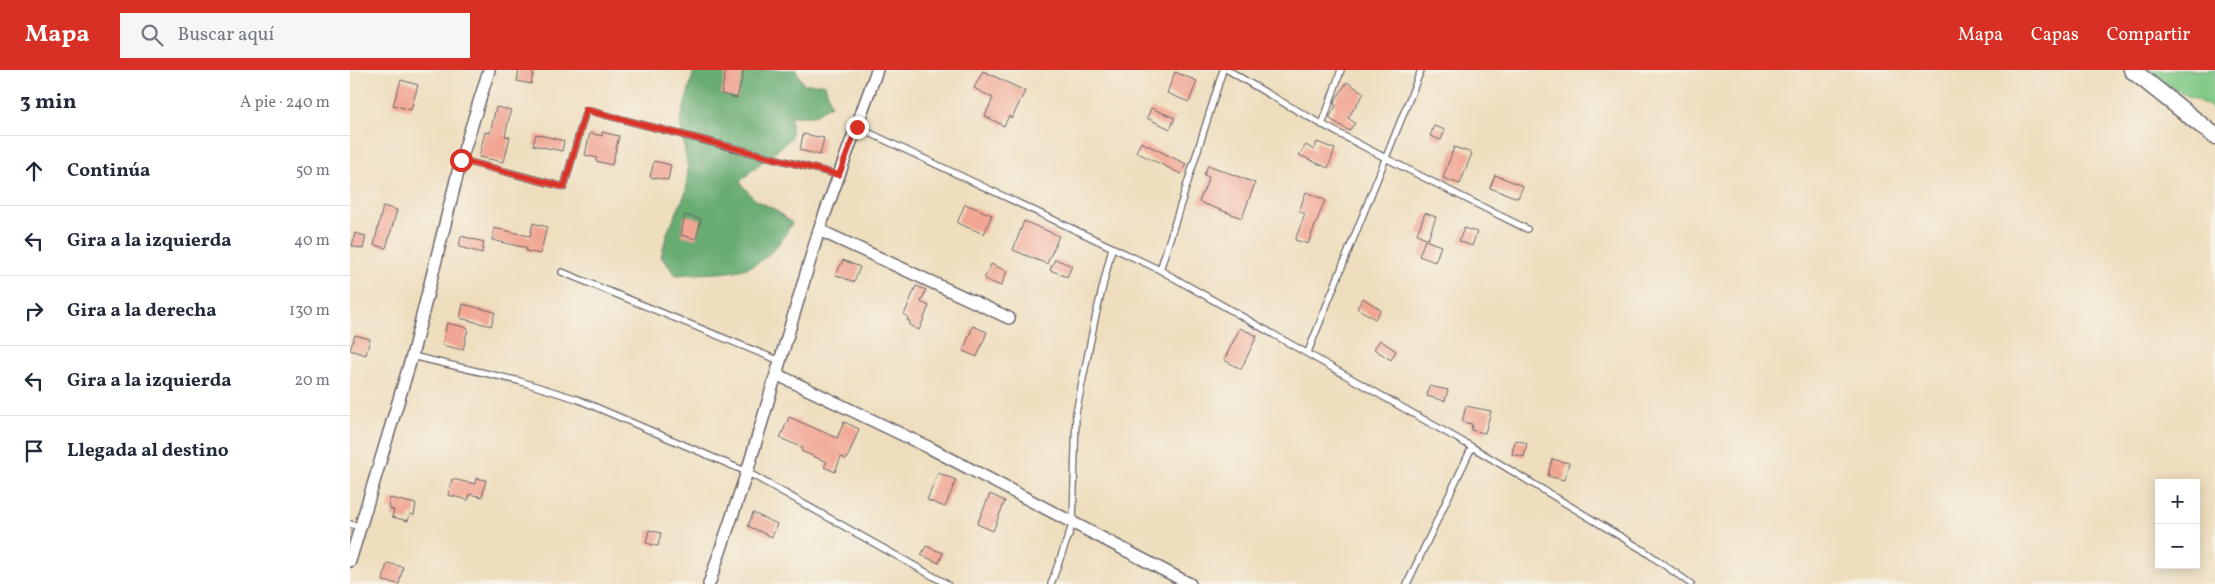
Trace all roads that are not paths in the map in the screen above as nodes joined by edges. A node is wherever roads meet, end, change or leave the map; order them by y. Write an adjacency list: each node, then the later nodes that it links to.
1 (489, 70): 12 (street)
2 (877, 70): 9 (street)
3 (1222, 70): 17 (lane)
4 (1228, 70): 8 (lane)
5 (1341, 70): 8 (lane)
6 (1420, 70): 11 (lane)
7 (2132, 70): 10 (main road)
8 (1322, 124): 11 (lane)
9 (857, 127): 13 (street); 16 (lane)
10 (2215, 136)
11 (1385, 159): 15 (lane); 20 (lane)
12 (461, 160): 13 (lane); 21 (street)
13 (839, 175): 14 (street)
14 (819, 230): 19 (street); 22 (street)
15 (1527, 230)
16 (1112, 248): 17 (lane); 26 (lane)
17 (1160, 270): 20 (lane)
18 (562, 272): 22 (lane)
19 (1009, 318)
20 (1308, 352): 24 (lane)
21 (412, 356): 25 (lane); 27 (street)
22 (780, 361): 23 (street)
23 (776, 374): 25 (street); 26 (street)
24 (1472, 447): 33 (lane); 34 (lane)
25 (746, 472): 29 (street); 30 (lane)
26 (1073, 523): 31 (lane); 32 (street)
27 (356, 525): 28 (street)
28 (350, 561)
29 (709, 584)
30 (947, 584)
31 (1051, 584)
32 (1190, 584)
33 (1407, 584)
34 (1691, 584)

